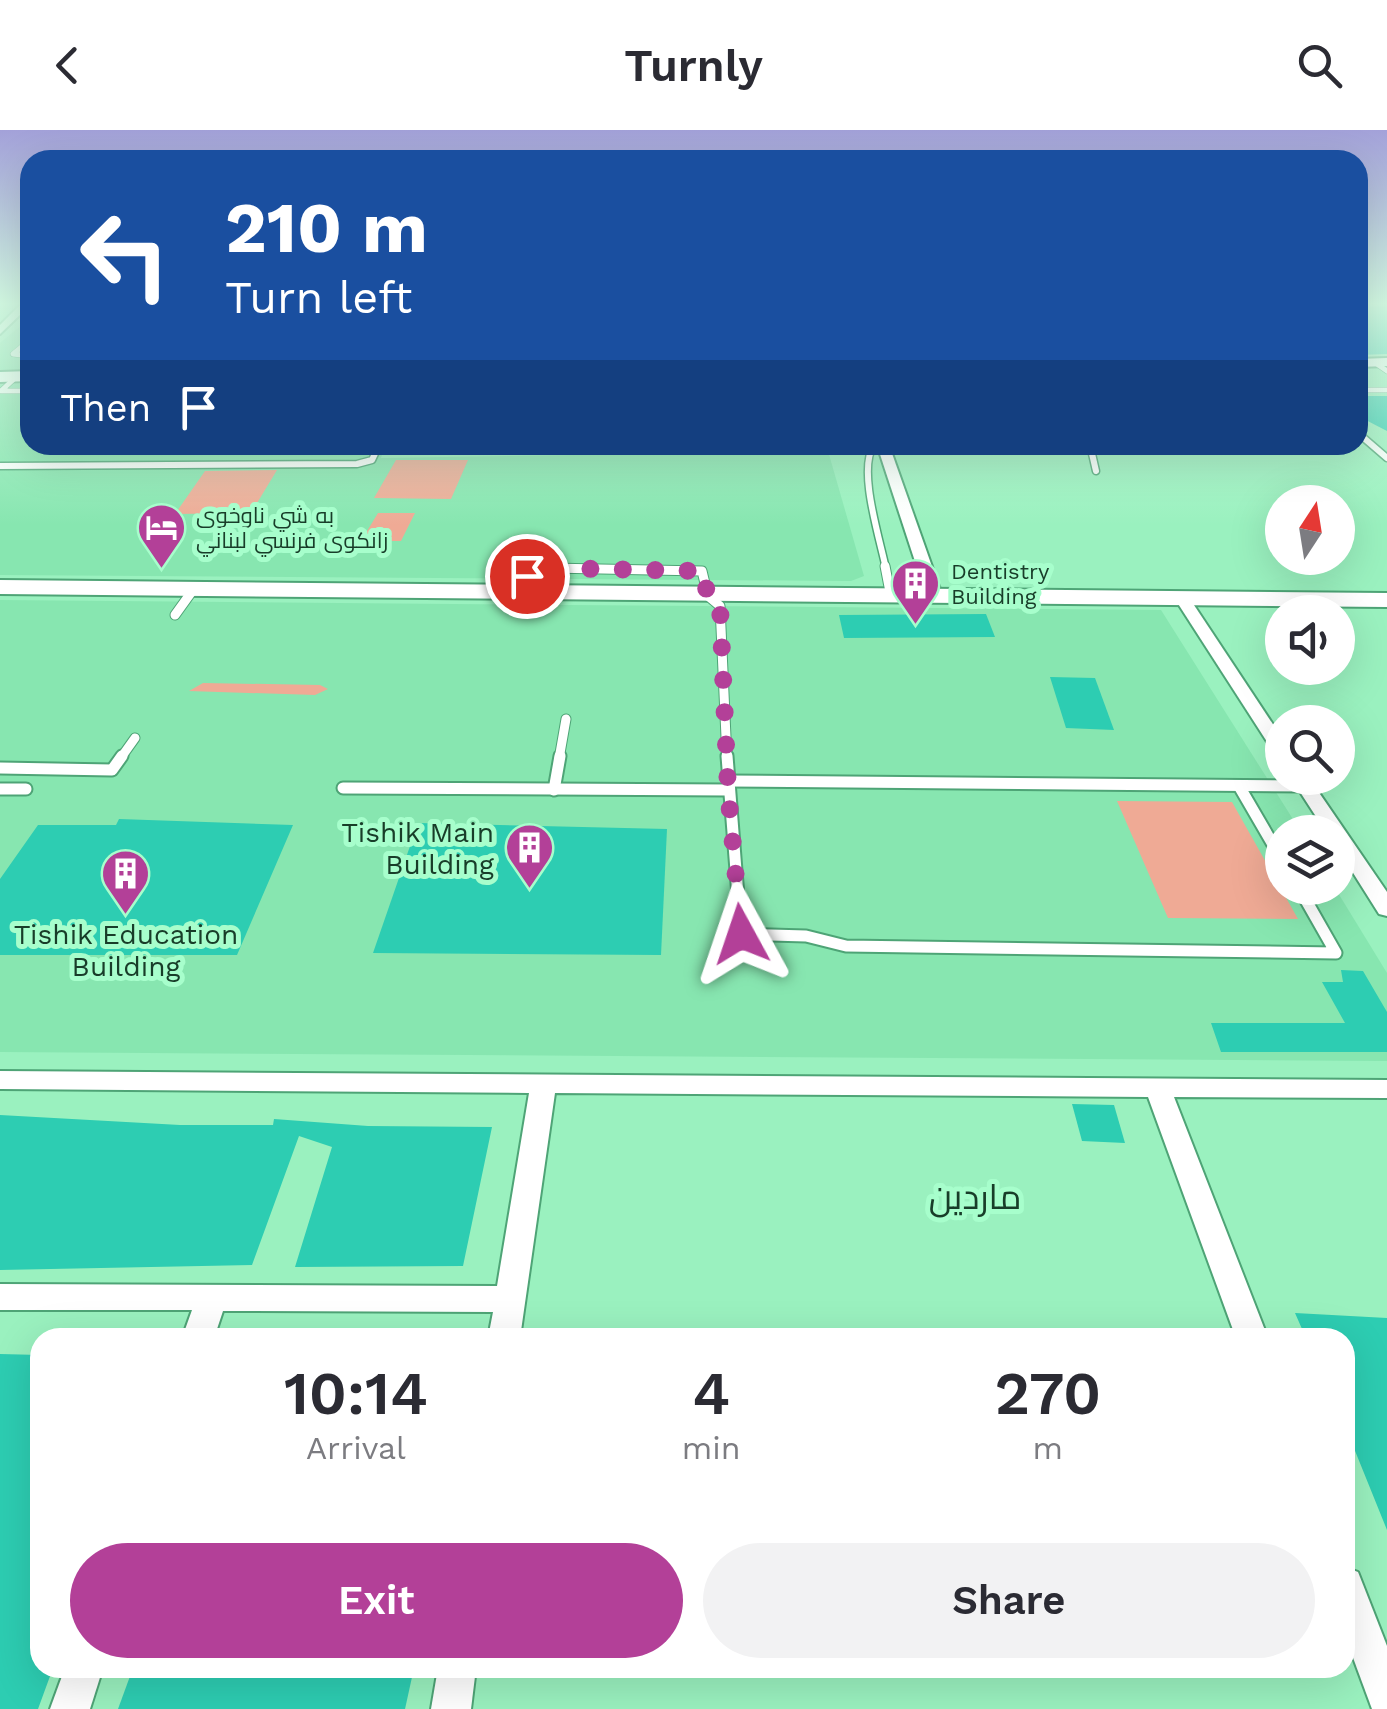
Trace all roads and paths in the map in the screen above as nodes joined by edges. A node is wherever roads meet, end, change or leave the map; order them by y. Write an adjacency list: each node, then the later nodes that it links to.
1 (15, 378): 2 (lane)
2 (20, 390)
3 (1368, 442): 8 (lane)
4 (374, 455): 9 (lane)
5 (867, 455): 13 (lane)
6 (886, 455): 14 (street)
7 (1092, 455): 10 (lane)
8 (1387, 458)
9 (0, 466)
10 (1096, 471)
11 (0, 587): 12 (street)
12 (193, 590): 16 (street); 16 (street); 18 (lane)
13 (890, 592): 14 (street); 16 (street)
14 (932, 592): 15 (street)
15 (1177, 592): 16 (street); 17 (street); 20 (street)
16 (707, 593): 24 (lane)
17 (1387, 600)
18 (174, 615)
19 (566, 718): 29 (lane)
20 (1265, 725)
21 (135, 738): 22 (lane)
22 (0, 768)
23 (1265, 784): 25 (lane)
24 (728, 786): 25 (lane); 29 (lane); 32 (lane)
25 (1239, 786): 30 (lane)
26 (343, 788): 29 (lane)
27 (0, 789): 28 (lane)
28 (26, 789)
29 (554, 790)
30 (1265, 831)
31 (1355, 860): 33 (street)
32 (1308, 905)
33 (1387, 909)
34 (0, 1080): 35 (street)
35 (544, 1081): 36 (street); 40 (street)
36 (1157, 1086): 37 (street); 43 (street)
37 (1387, 1089)
38 (0, 1297): 39 (street)
39 (212, 1298): 40 (street); 41 (street)
40 (510, 1299): 42 (street)
41 (202, 1328)
42 (506, 1328)
43 (1248, 1328)
44 (1355, 1612): 47 (street)
45 (81, 1678): 48 (street)
46 (456, 1678): 49 (street)
47 (1387, 1697)
48 (70, 1709)
49 (451, 1709)

